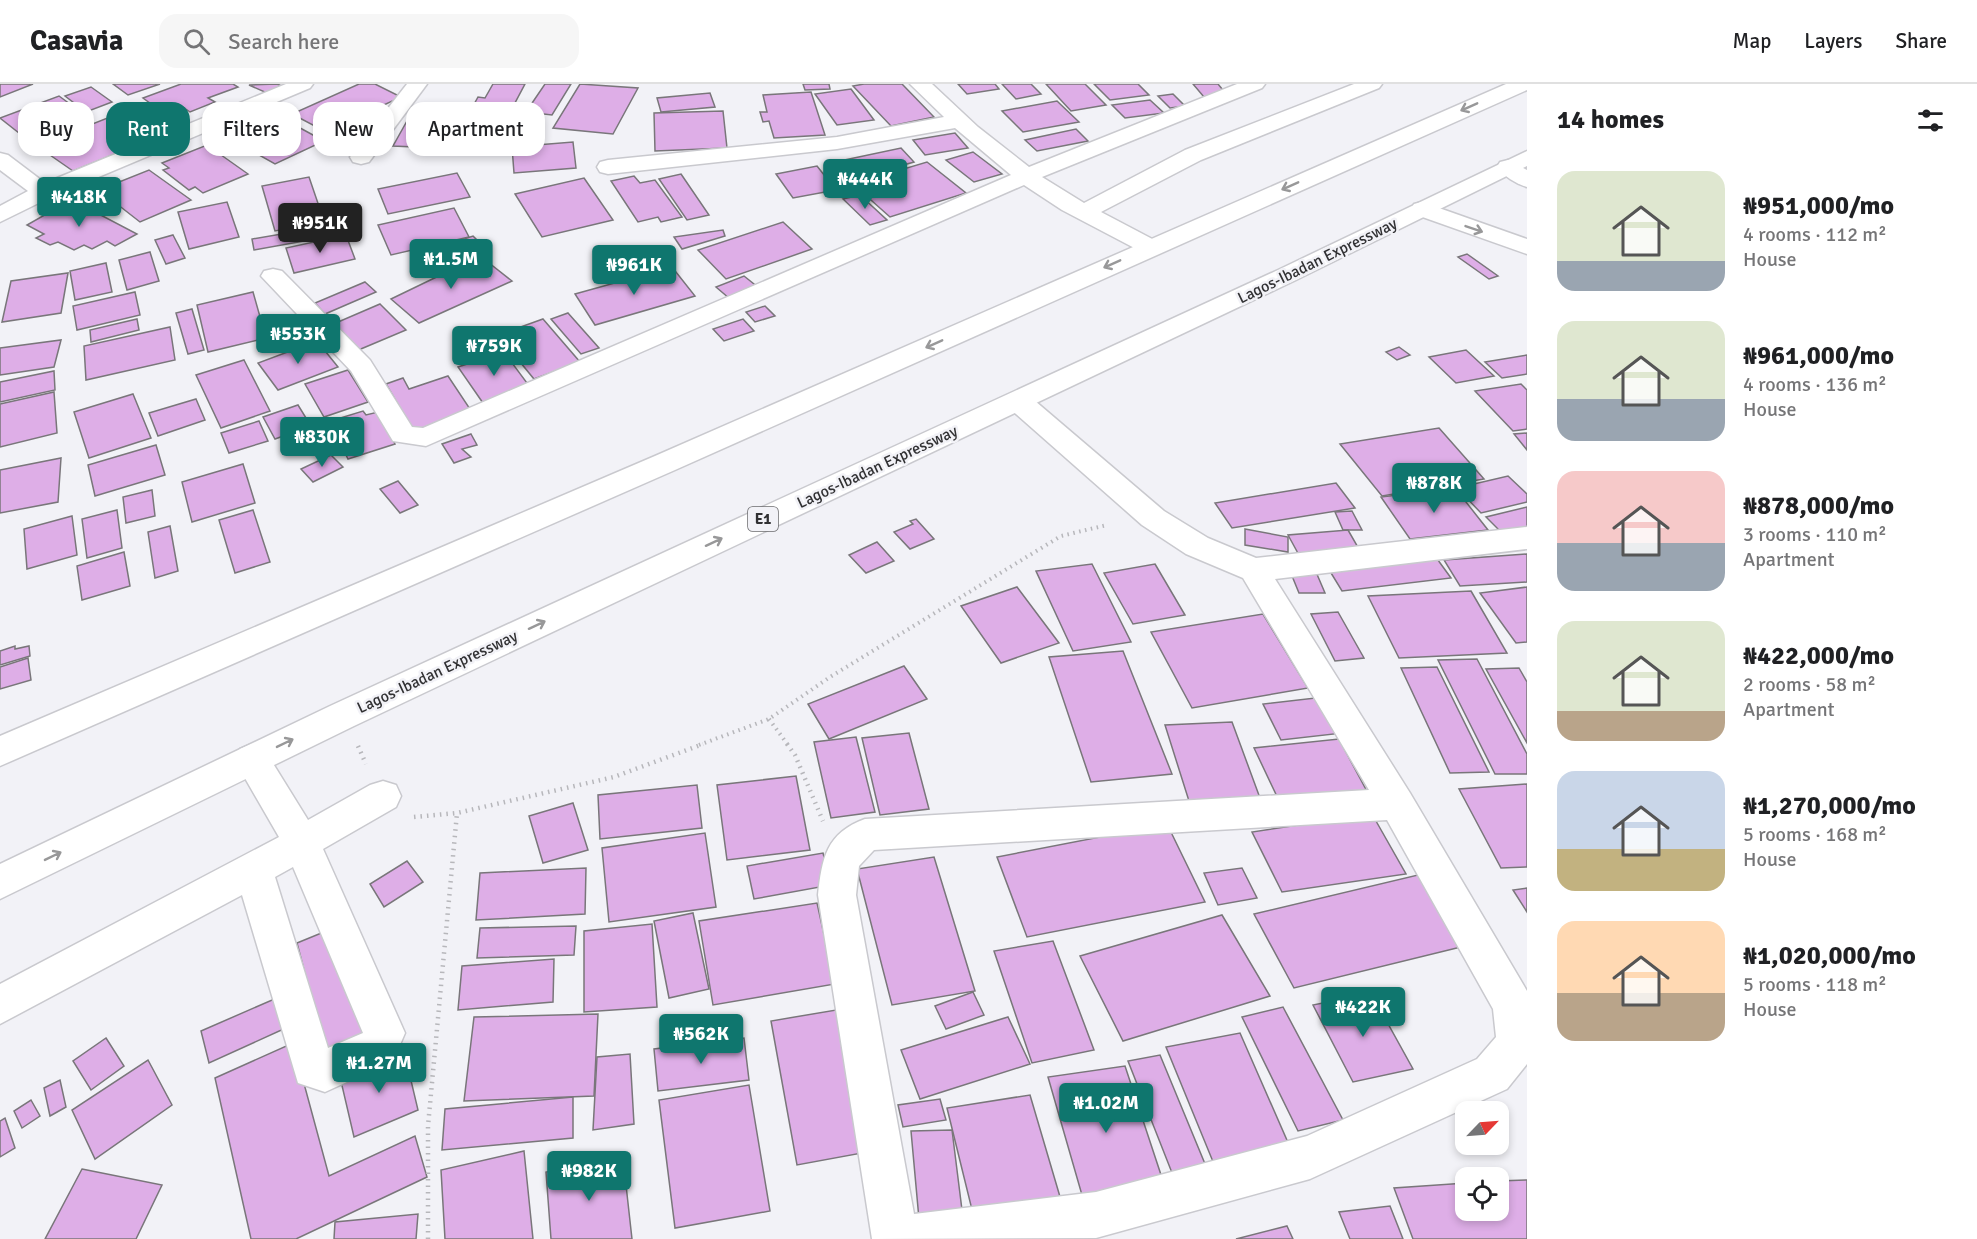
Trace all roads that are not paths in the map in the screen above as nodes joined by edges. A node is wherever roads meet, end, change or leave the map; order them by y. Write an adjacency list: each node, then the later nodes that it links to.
1 (303, 84): 13 (main road)
2 (417, 84): 8 (main road)
3 (920, 84): 7 (main road)
4 (1255, 84): 12 (main road)
5 (1372, 84): 15 (main road)
6 (1523, 84): 17 (main road, one-way to 17)
7 (959, 121): 10 (main road); 12 (main road)
8 (361, 157)
9 (0, 160): 13 (main road)
10 (608, 167)
11 (1521, 168): 14 (main road, Lagos-Ibadan Expressway / E1)
12 (1026, 176): 15 (main road); 19 (main road)
13 (43, 192): 16 (main road)
14 (1422, 209): 18 (main road, one-way to 18); 20 (main road, Lagos-Ibadan Expressway / E1)
15 (1084, 212): 17 (main road)
16 (0, 215)
17 (1150, 247): 23 (main road, one-way to 23)
18 (1527, 247)
19 (273, 276)
20 (1018, 401): 22 (main road); 24 (main road, Lagos-Ibadan Expressway / E1, one-way to 20)
21 (1527, 538): 22 (main road)
22 (1254, 570): 26 (main road)
23 (0, 752)
24 (252, 759): 27 (main road); 29 (main road, Lagos-Ibadan Expressway / E1, one-way to 24)
25 (383, 796): 27 (main road)
26 (1397, 804): 31 (main road); 31 (main road)
27 (302, 843): 28 (main road); 28 (main road)
28 (254, 870): 30 (main road)
29 (0, 882)
30 (0, 1005)
31 (895, 1239)

